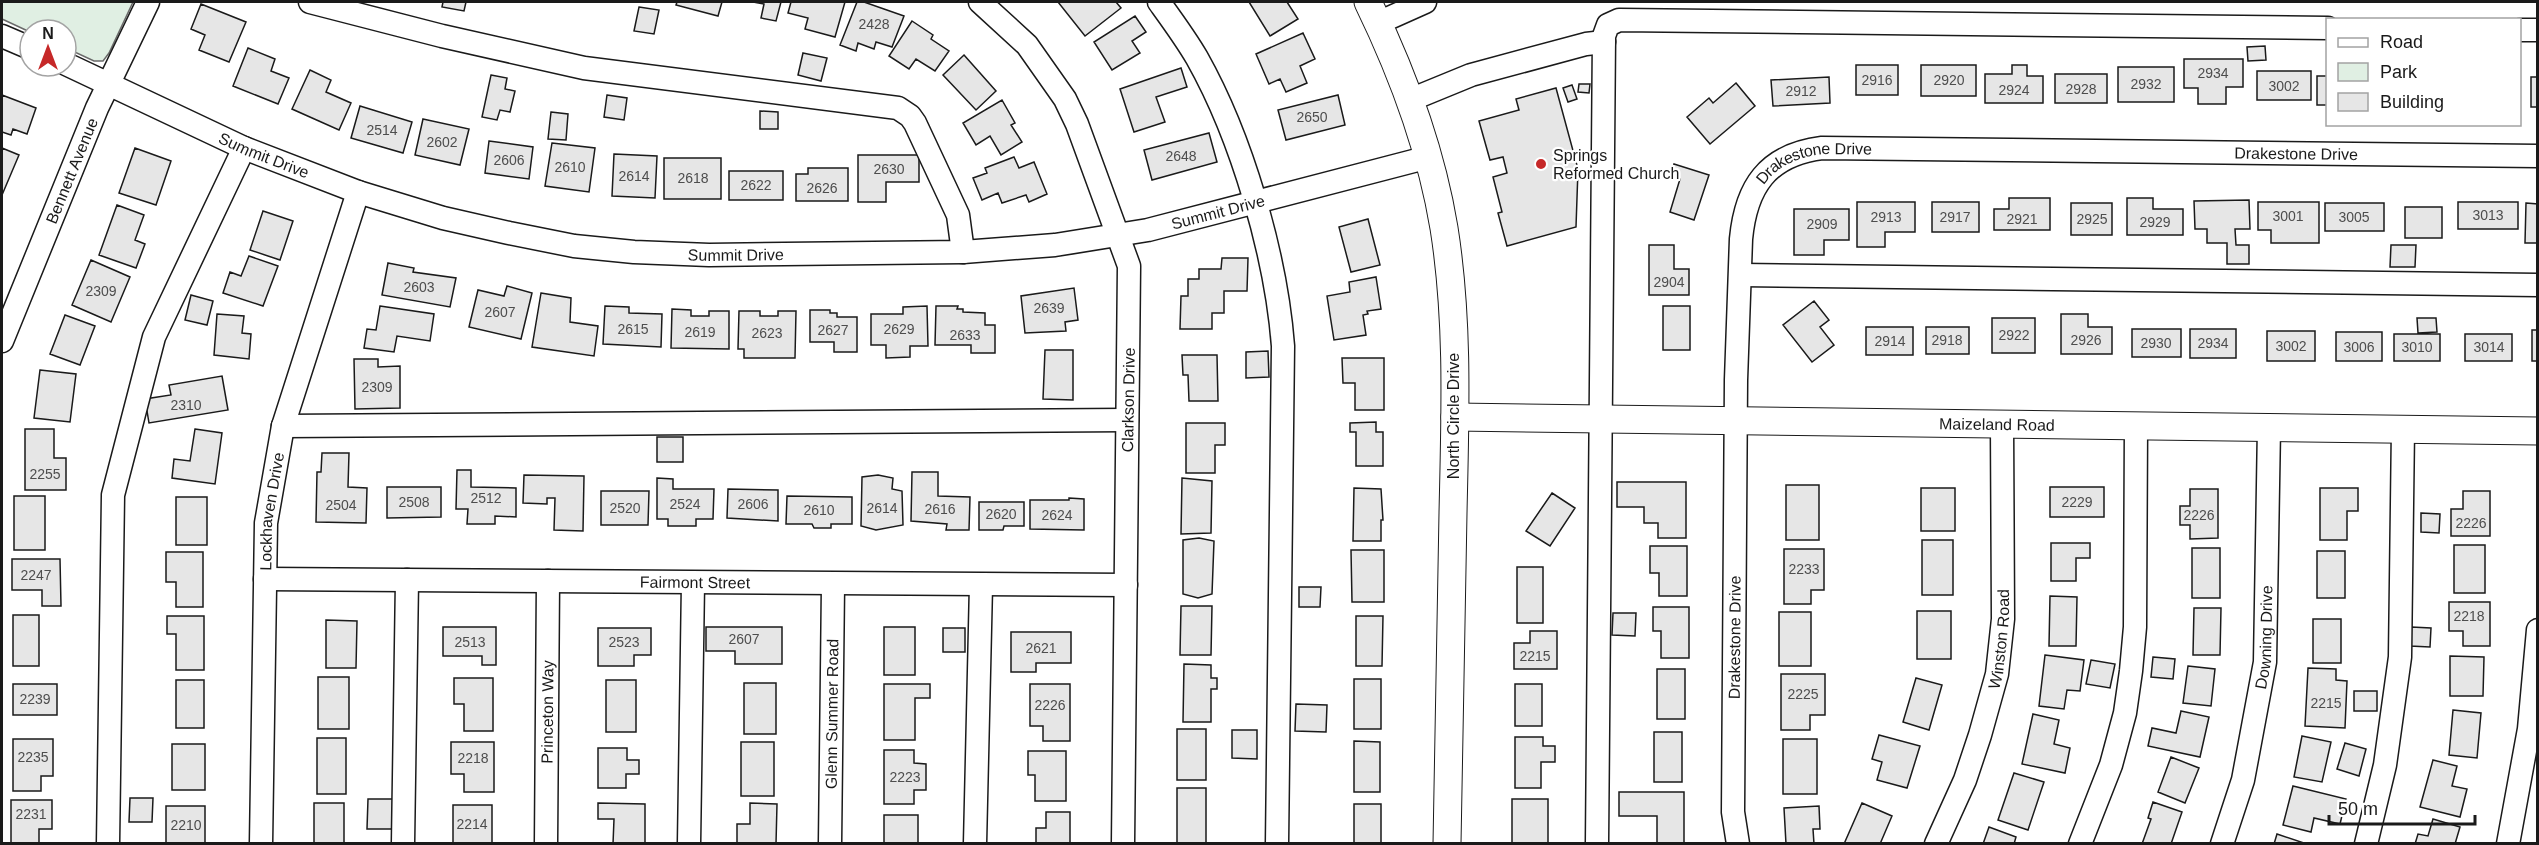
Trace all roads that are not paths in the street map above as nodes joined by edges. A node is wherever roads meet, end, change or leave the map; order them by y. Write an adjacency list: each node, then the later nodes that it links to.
1 (148, 2): 14 (street, Bennett Avenue)
2 (310, 2): 22 (street)
3 (980, 2): 21 (street, Clarkson Drive)
4 (1159, 2): 20 (street)
5 (1425, 2): 6 (street)
6 (1373, 12): 15 (main road, North Circle Drive)
7 (2326, 28): 11 (street)
8 (2521, 30): 9 (street)
9 (2538, 30)
10 (2, 36): 12 (street)
11 (1604, 42): 15 (street); 27 (street)
12 (18, 43)
13 (78, 69): 14 (street, Summit Drive)
14 (109, 83): 16 (street, Summit Drive); 25 (street, Bennett Avenue)
15 (1410, 99): 18 (main road, North Circle Drive)
16 (244, 148): 19 (street, Summit Drive); 44 (street)
17 (2538, 156): 23 (street, Drakestone Drive)
18 (1429, 157): 20 (street, Summit Drive); 26 (main road, North Circle Drive)
19 (358, 192): 22 (street, Summit Drive); 32 (street, Lockhaven Drive)
20 (1254, 202): 21 (street, Summit Drive); 52 (street)
21 (1117, 236): 22 (street, Summit Drive); 28 (street, Clarkson Drive)
22 (963, 252)
23 (1741, 275): 24 (street); 29 (street, Drakestone Drive)
24 (2538, 285)
25 (2, 340)
26 (1455, 417): 27 (main road, Maizeland Road); 53 (main road, North Circle Drive)
27 (1600, 419): 29 (main road, Maizeland Road); 54 (street)
28 (1127, 420): 32 (street); 42 (street, Clarkson Drive)
29 (1736, 422): 30 (main road, Maizeland Road); 55 (street, Drakestone Drive)
30 (2002, 424): 31 (main road, Maizeland Road); 56 (street, Winston Road)
31 (2136, 425): 33 (main road, Maizeland Road); 57 (street)
32 (283, 426): 36 (street, Lockhaven Drive)
33 (2269, 427): 34 (main road, Maizeland Road); 58 (street, Downing Drive)
34 (2403, 428): 35 (main road, Maizeland Road); 59 (street)
35 (2538, 430)
36 (265, 579): 37 (street, Fairmont Street); 45 (street, Lockhaven Drive)
37 (407, 580): 38 (street, Fairmont Street); 46 (street)
38 (548, 582): 39 (street, Fairmont Street); 47 (street, Princeton Way)
39 (693, 583): 40 (street, Fairmont Street); 48 (street)
40 (833, 585): 41 (street, Fairmont Street); 49 (street, Glenn Summer Road)
41 (981, 585): 42 (street, Fairmont Street); 50 (street)
42 (1126, 585): 51 (street, Clarkson Drive)
43 (2538, 630): 60 (street)
44 (108, 843)
45 (261, 843)
46 (403, 843)
47 (546, 843)
48 (689, 843)
49 (830, 843)
50 (975, 843)
51 (1123, 843)
52 (1277, 843)
53 (1448, 843)
54 (1597, 843)
55 (1738, 843)
56 (1936, 843)
57 (2080, 843)
58 (2222, 843)
59 (2366, 843)
60 (2508, 843)

